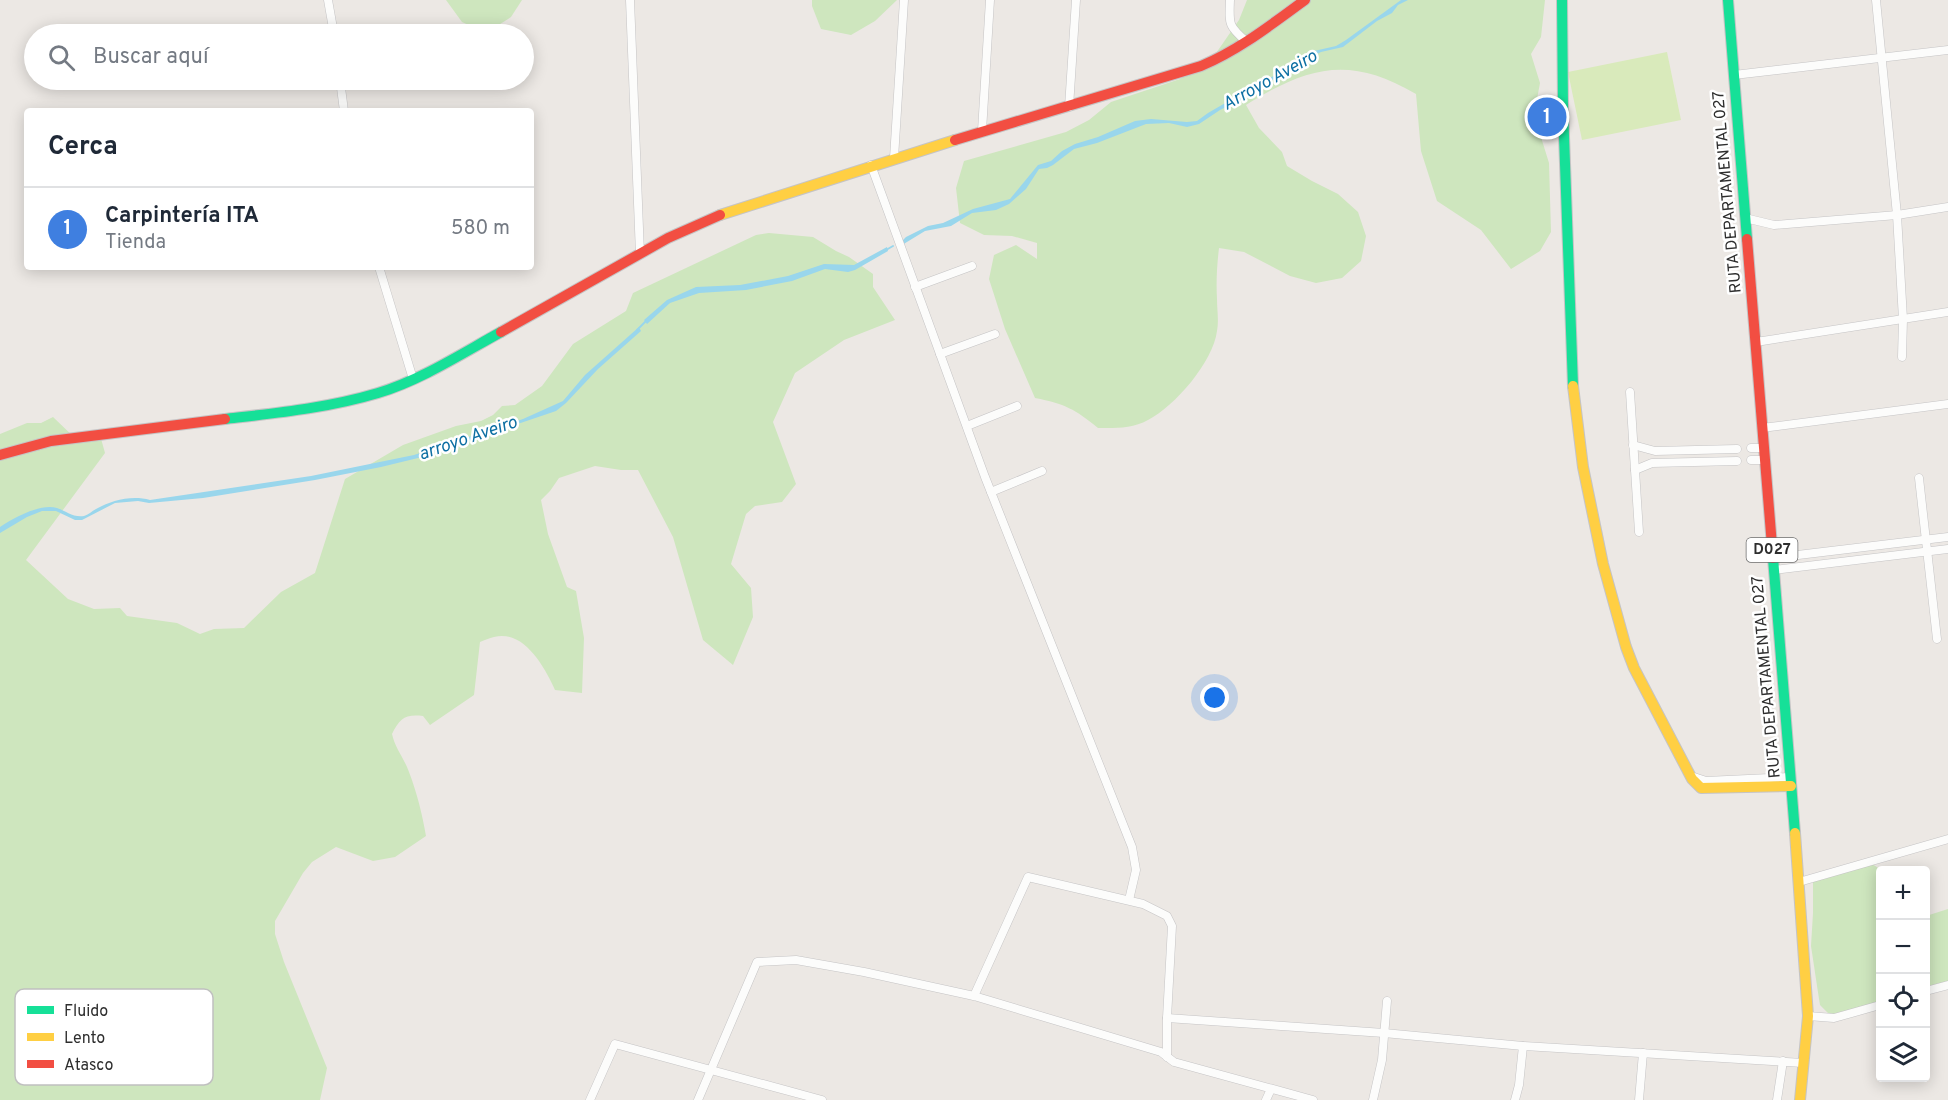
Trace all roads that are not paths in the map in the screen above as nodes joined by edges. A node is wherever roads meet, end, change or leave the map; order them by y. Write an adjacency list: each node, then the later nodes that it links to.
1 (328, 0): 11 (street)
2 (630, 0): 25 (street)
3 (904, 0): 20 (street)
4 (990, 0): 19 (street)
5 (1076, 0): 17 (street)
6 (1230, 0): 12 (street)
7 (1305, 0): 12 (street)
8 (1563, 0): 61 (street)
9 (1728, 0): 15 (street, RUTA DEPARTAMENTAL 027 / D027)
10 (1876, 0): 14 (street)
11 (332, 24)
12 (1247, 42): 17 (street)
13 (1948, 50): 14 (street)
14 (1882, 57): 15 (street); 23 (street)
15 (1734, 75): 24 (street, RUTA DEPARTAMENTAL 027 / D027)
16 (341, 90): 18 (street)
17 (1069, 107): 19 (street)
18 (344, 108)
19 (982, 131): 20 (street)
20 (894, 158): 21 (street)
21 (871, 165): 25 (street); 28 (street)
22 (1948, 207): 23 (street)
23 (1896, 215): 24 (street); 30 (street)
24 (1745, 218): 32 (street, RUTA DEPARTAMENTAL 027 / D027)
25 (640, 254): 35 (street)
26 (972, 266): 28 (street)
27 (380, 270): 35 (street)
28 (915, 287): 33 (street)
29 (1948, 312): 30 (street)
30 (1904, 319): 32 (street); 34 (street)
31 (995, 334): 33 (street)
32 (1756, 342): 40 (street, RUTA DEPARTAMENTAL 027 / D027)
33 (940, 354): 39 (street)
34 (1902, 357)
35 (413, 380): 45 (street)
36 (1630, 392): 41 (street)
37 (1948, 404): 40 (street)
38 (1017, 406): 39 (street)
39 (967, 426): 52 (street)
40 (1762, 428): 43 (street, RUTA DEPARTAMENTAL 027 / D027)
41 (1633, 445): 44 (street); 49 (street)
42 (1751, 448): 43 (street)
43 (1764, 448): 47 (street, RUTA DEPARTAMENTAL 027 / D027)
44 (1737, 449)
45 (0, 455)
46 (1751, 460): 47 (street)
47 (1765, 460): 58 (street, RUTA DEPARTAMENTAL 027 / D027)
48 (1737, 461): 49 (street)
49 (1635, 470): 53 (street)
50 (1042, 471): 52 (street)
51 (1919, 478): 55 (street)
52 (991, 492): 64 (street)
53 (1639, 532)
54 (1948, 537): 55 (street)
55 (1926, 540): 57 (street); 58 (street)
56 (1948, 549): 57 (street)
57 (1927, 551): 59 (street); 60 (street)
58 (1773, 558): 59 (street, RUTA DEPARTAMENTAL 027 / D027)
59 (1774, 570): 61 (street, RUTA DEPARTAMENTAL 027 / D027)
60 (1937, 639)
61 (1791, 782): 63 (street, RUTA DEPARTAMENTAL 027 / D027)
62 (1948, 839): 63 (street)
63 (1799, 882): 70 (street, RUTA DEPARTAMENTAL 027 / D027)
64 (1129, 900): 67 (street); 71 (street)
65 (1948, 985): 66 (street)
66 (1930, 990)
67 (974, 996): 75 (street); 78 (street)
68 (1387, 1000): 72 (street)
69 (1876, 1006): 70 (street)
70 (1808, 1016): 77 (street, RUTA DEPARTAMENTAL 027 / D027)
71 (1167, 1018): 72 (street); 75 (street)
72 (1384, 1033): 73 (street); 85 (street)
73 (1523, 1046): 74 (street); 86 (street)
74 (1642, 1053): 76 (street); 87 (street)
75 (1167, 1057): 79 (street)
76 (1783, 1061): 77 (street); 88 (street)
77 (1803, 1063): 89 (street, RUTA DEPARTAMENTAL 027 / D027)
78 (710, 1070): 80 (street); 81 (street); 82 (street)
79 (1271, 1089): 83 (street); 84 (street)
80 (590, 1100)
81 (698, 1100)
82 (822, 1100)
83 (1266, 1100)
84 (1313, 1100)
85 (1373, 1100)
86 (1515, 1100)
87 (1639, 1100)
88 (1777, 1100)
89 (1800, 1100)

